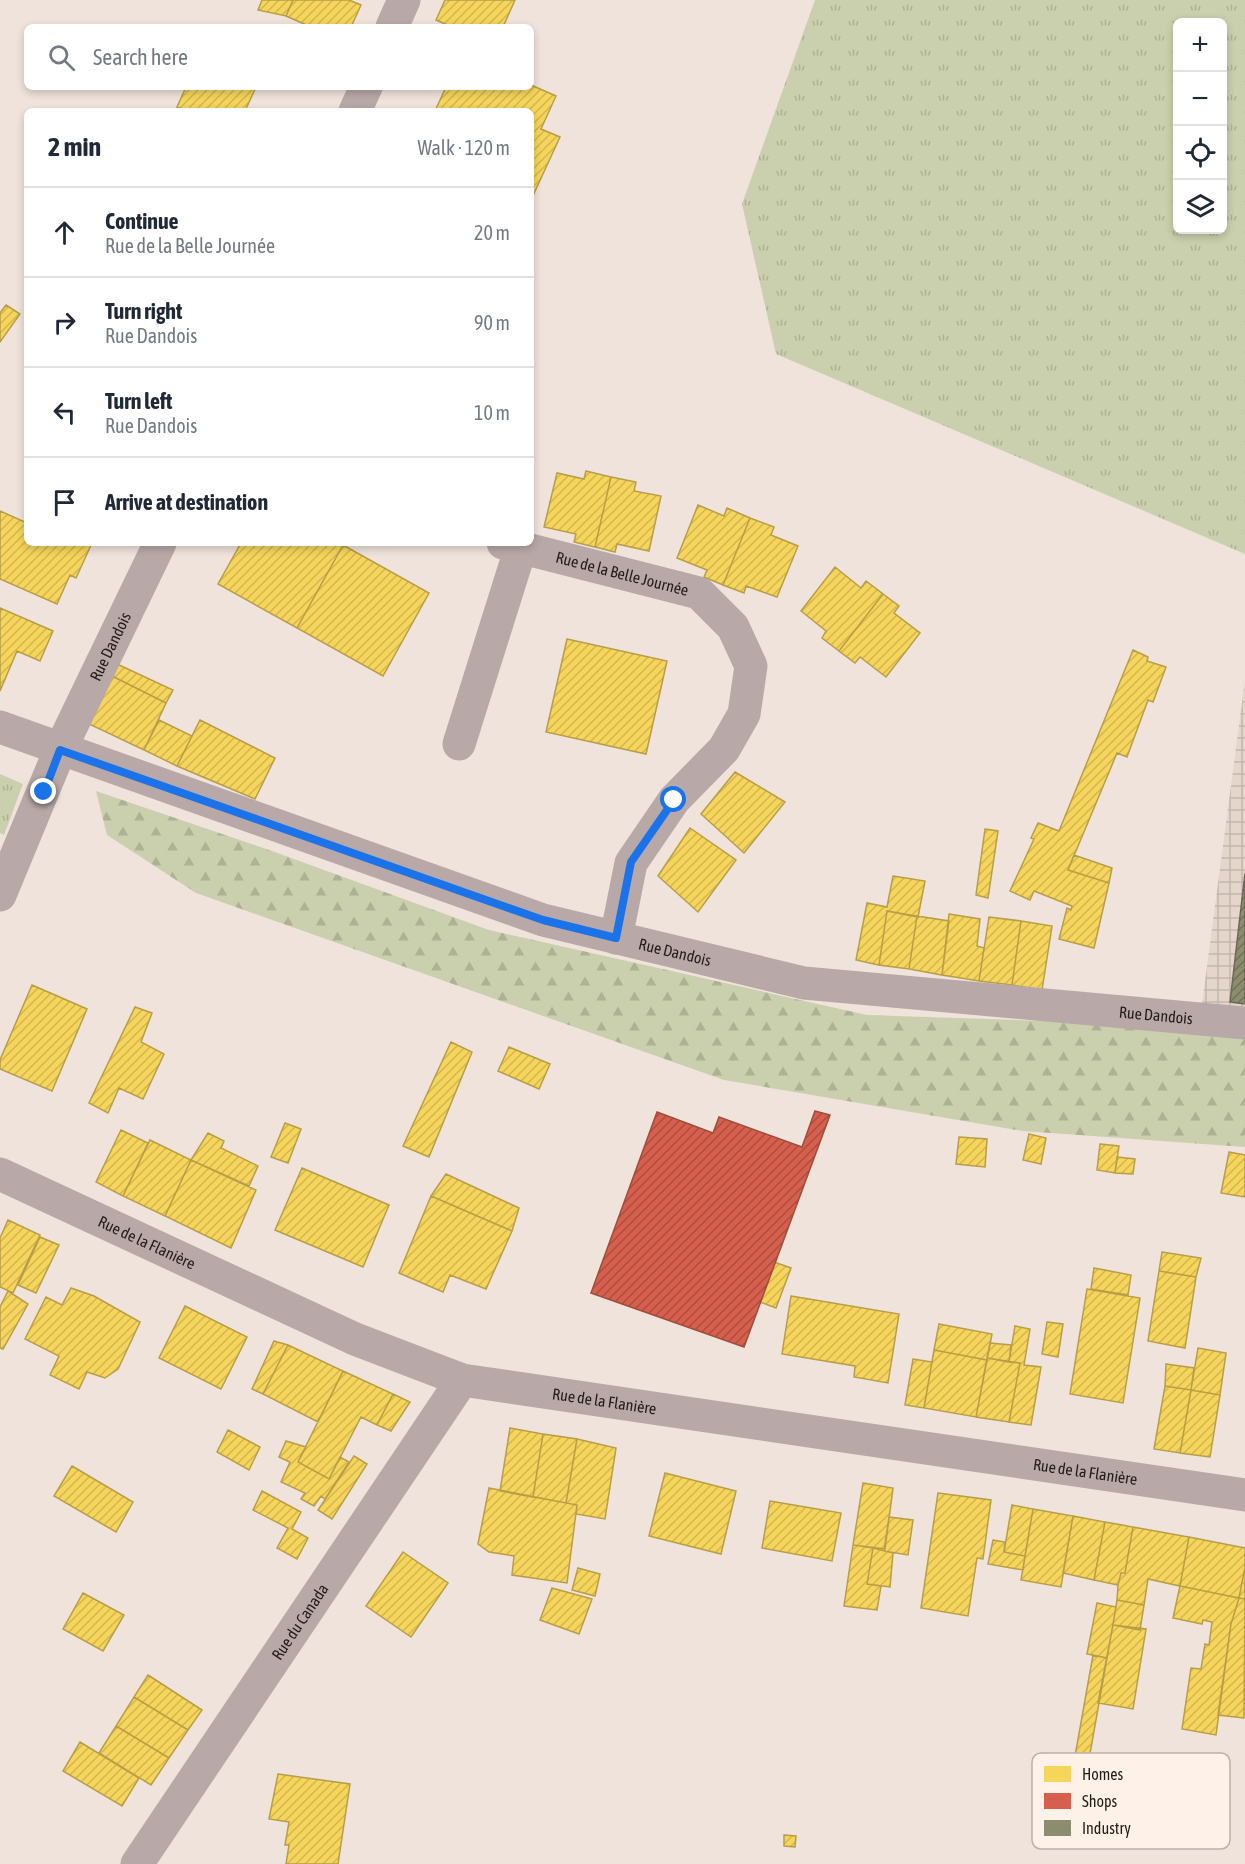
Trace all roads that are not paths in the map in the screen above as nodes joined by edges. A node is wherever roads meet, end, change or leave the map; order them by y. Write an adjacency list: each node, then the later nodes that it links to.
1 (404, 0): 2 (street)
2 (393, 24)
3 (365, 90): 4 (street)
4 (356, 108)
5 (159, 546): 9 (street, Rue Dandois)
6 (511, 546): 8 (street); 11 (street, Rue de la Belle Journée)
7 (0, 728): 9 (street)
8 (459, 744)
9 (60, 750): 10 (street, Rue Dandois); 11 (street, Rue Dandois)
10 (0, 895)
11 (616, 938): 12 (street, Rue Dandois)
12 (1245, 1023)
13 (0, 1174): 14 (street, Rue de la Flanière)
14 (462, 1380): 15 (street, Rue de la Flanière); 16 (street, Rue du Canada)
15 (1245, 1495)
16 (137, 1864)

